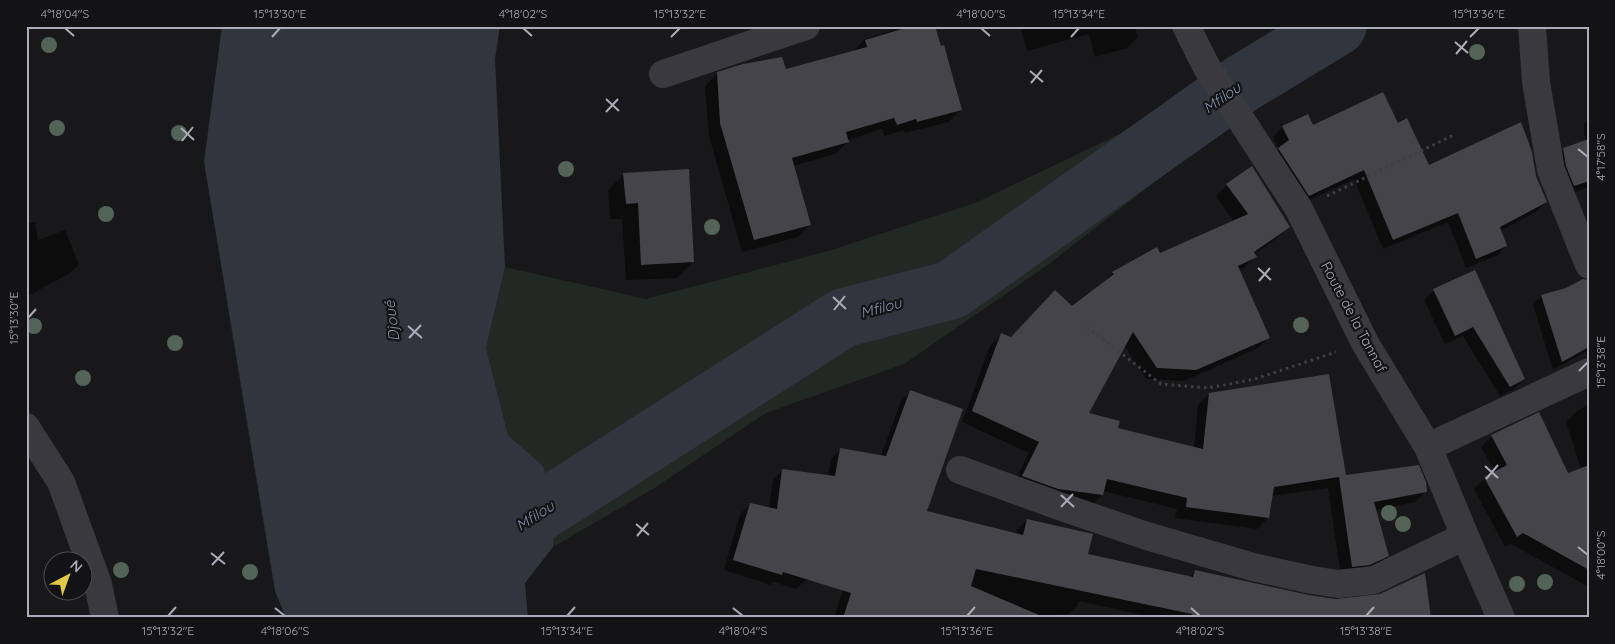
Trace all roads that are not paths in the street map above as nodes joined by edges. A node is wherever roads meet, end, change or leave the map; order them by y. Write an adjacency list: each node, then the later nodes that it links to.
1 (806, 26): 4 (street)
2 (1186, 26): 8 (street, Route de la Tannaf)
3 (1532, 26): 5 (street)
4 (663, 74)
5 (1589, 265)
6 (1589, 372): 8 (street)
7 (26, 427): 11 (street)
8 (1428, 447): 10 (street, Route de la Tannaf)
9 (960, 470): 10 (street)
10 (1465, 536): 12 (street, Route de la Tannaf)
11 (105, 618)
12 (1501, 618)

